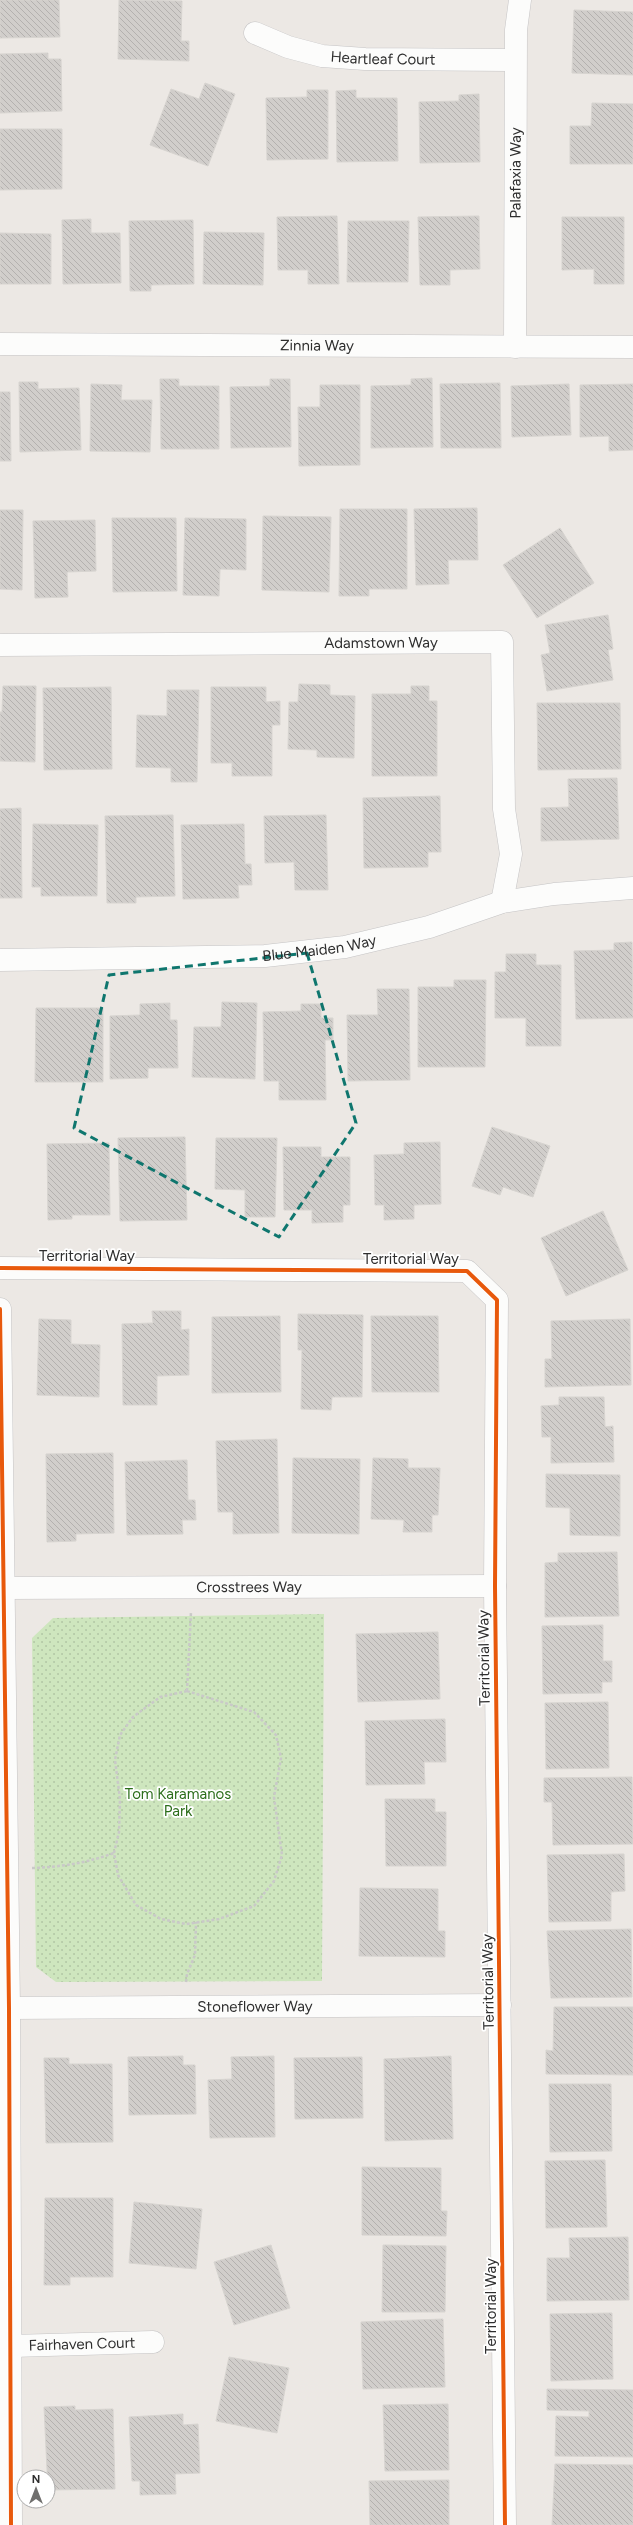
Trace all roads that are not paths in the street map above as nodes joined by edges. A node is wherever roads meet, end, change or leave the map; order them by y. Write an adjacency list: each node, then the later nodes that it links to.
1 (520, 0): 3 (street, Palafaxia Way)
2 (255, 34): 3 (street, Heartleaf Court)
3 (515, 60): 5 (street, Palafaxia Way)
4 (0, 344): 5 (street, Zinnia Way)
5 (515, 347): 6 (street, Zinnia Way)
6 (633, 347)
7 (0, 645): 9 (street, Adamstown Way)
8 (633, 888): 9 (street, Blue Maiden Way)
9 (502, 902): 10 (street, Blue Maiden Way)
10 (0, 960)
11 (0, 1268): 13 (street, Territorial Way)
12 (0, 1309): 14 (street)
13 (495, 1586): 14 (street, Crosstrees Way); 15 (street, Territorial Way)
14 (3, 1588): 16 (street)
15 (500, 2005): 16 (street, Stoneflower Way); 20 (street, Territorial Way)
16 (9, 2008): 18 (street)
17 (153, 2342): 18 (street, Fairhaven Court)
18 (12, 2346): 19 (street)
19 (12, 2525)
20 (505, 2525)

